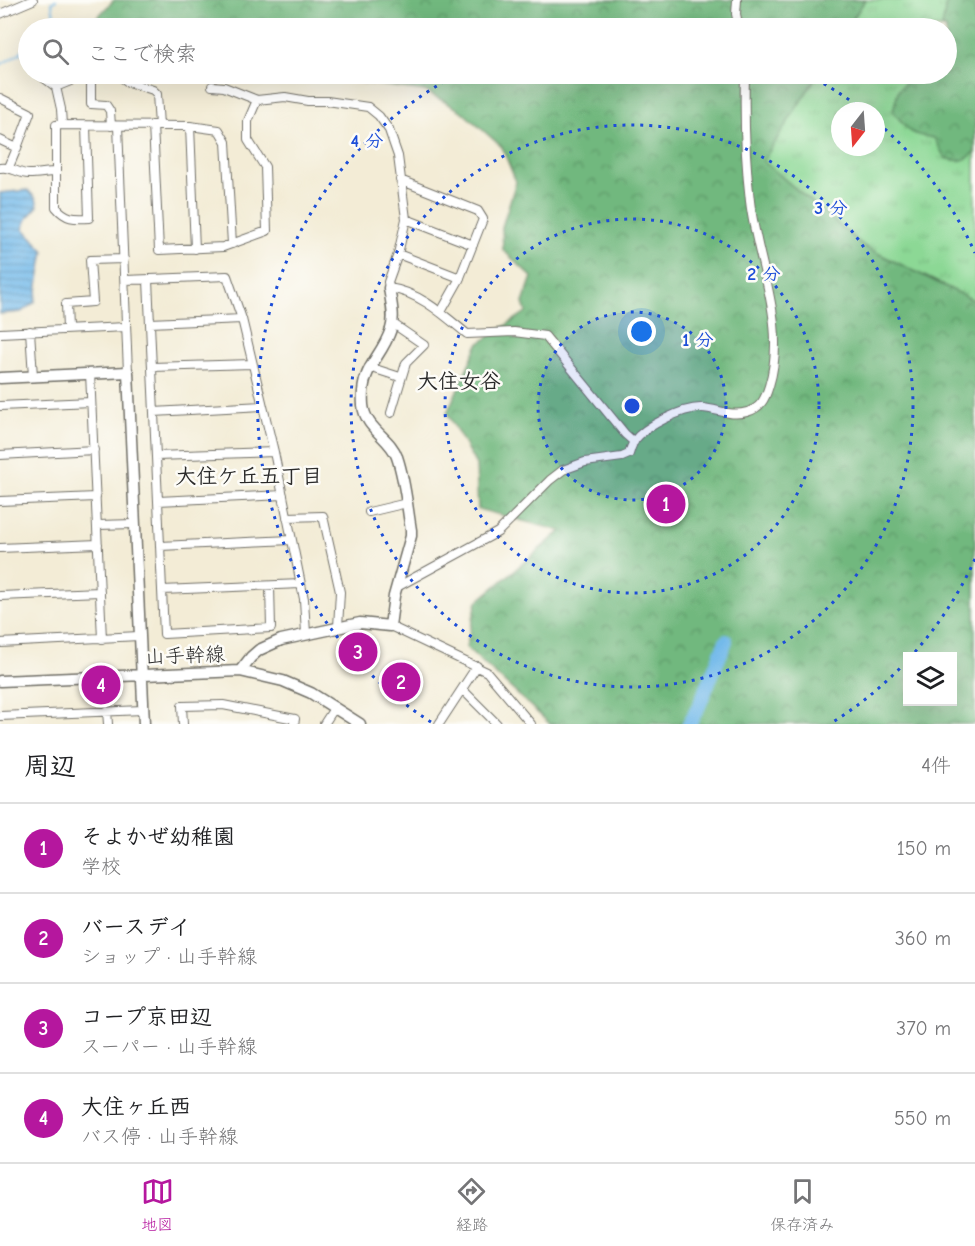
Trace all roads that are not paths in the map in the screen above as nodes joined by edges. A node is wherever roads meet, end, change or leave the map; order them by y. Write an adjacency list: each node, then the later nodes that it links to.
1 (33, 0): 3 (street)
2 (736, 0): 4 (street)
3 (0, 14)
4 (737, 18)
5 (52, 84): 11 (street)
6 (63, 84): 11 (street)
7 (92, 84): 16 (street)
8 (134, 84): 17 (street)
9 (745, 84): 55 (street)
10 (212, 86): 13 (street)
11 (56, 87): 14 (street)
12 (0, 98): 20 (street)
13 (257, 100): 23 (street); 25 (street)
14 (62, 126): 15 (street); 22 (street)
15 (86, 126): 16 (street); 22 (street)
16 (114, 126): 17 (street); 29 (street)
17 (156, 126): 18 (street); 27 (street)
18 (190, 126): 25 (street); 27 (street)
19 (0, 140): 20 (street)
20 (17, 148): 21 (street)
21 (5, 168): 22 (street)
22 (55, 171)
23 (400, 180): 24 (street); 26 (street)
24 (406, 219): 26 (street); 28 (street)
25 (232, 244): 27 (street)
26 (473, 245): 30 (street)
27 (195, 249)
28 (398, 254): 30 (street); 33 (street)
29 (124, 259): 31 (street); 39 (street)
30 (460, 278): 34 (street)
31 (125, 280): 32 (street); 38 (street)
32 (148, 280): 35 (street); 36 (street)
33 (389, 288): 34 (street); 37 (street)
34 (441, 312): 55 (street)
35 (242, 319): 36 (street); 42 (street)
36 (150, 323): 43 (street)
37 (392, 323): 44 (street); 48 (street)
38 (126, 327): 39 (street); 45 (street)
39 (67, 329): 40 (street)
40 (30, 331): 41 (street); 47 (street)
41 (0, 333)
42 (252, 364): 43 (street); 52 (street)
43 (152, 367): 53 (street)
44 (369, 367): 48 (street); 64 (street)
45 (128, 372): 46 (street); 67 (street)
46 (90, 373): 47 (street); 50 (street)
47 (33, 376): 49 (street)
48 (400, 377): 54 (street)
49 (0, 378)
50 (92, 402): 51 (street); 56 (street)
51 (0, 406)
52 (262, 406): 53 (street); 57 (street)
53 (154, 411): 59 (street)
54 (391, 414)
55 (634, 442): 75 (street)
56 (94, 450): 58 (street); 61 (street)
57 (274, 452): 59 (street); 60 (street)
58 (0, 455)
59 (156, 456): 63 (street)
60 (283, 495): 63 (street); 66 (street)
61 (96, 497): 62 (street); 68 (street)
62 (0, 501)
63 (158, 501): 71 (street)
64 (406, 503): 65 (street); 75 (street)
65 (369, 512)
66 (287, 517): 69 (street); 80 (street)
67 (135, 524): 68 (street); 82 (street)
68 (98, 525): 70 (street)
69 (291, 540): 71 (street); 73 (street)
70 (99, 544): 72 (street); 77 (street)
71 (160, 546): 76 (street)
72 (0, 548)
73 (301, 584): 74 (street); 81 (street)
74 (270, 586): 76 (street); 76 (street)
75 (397, 587): 79 (street)
76 (162, 590)
77 (100, 592): 78 (street); 83 (street)
78 (0, 596)
79 (390, 626): 80 (street); 85 (street)
80 (338, 627): 81 (street)
81 (306, 634): 86 (street)
82 (139, 636): 83 (street); 87 (street)
83 (102, 639): 84 (street)
84 (0, 643)
85 (477, 666): 89 (street); 102 (street)
86 (240, 671): 87 (street, 山手幹線); 90 (street, 山手幹線)
87 (142, 674): 88 (street, 山手幹線); 91 (street)
88 (0, 681)
89 (462, 689): 100 (street); 101 (street)
90 (335, 707): 98 (street); 99 (street, 山手幹線)
91 (143, 710): 92 (street); 95 (street)
92 (107, 711): 93 (street); 94 (street)
93 (0, 716)
94 (108, 724)
95 (144, 724)
96 (183, 724): 97 (street)
97 (294, 724)
98 (324, 724)
99 (360, 724)
100 (440, 724)
101 (497, 724)
102 (531, 724)

